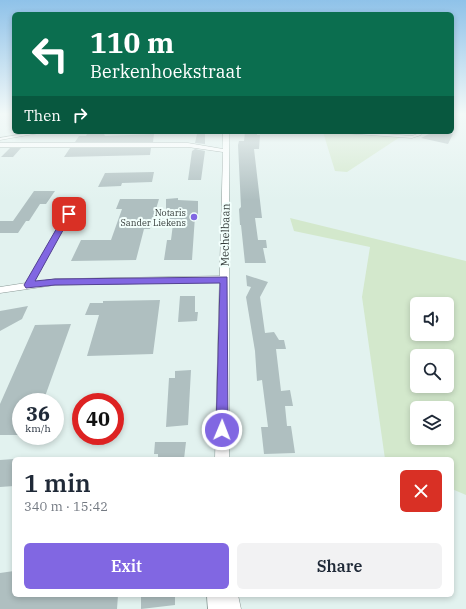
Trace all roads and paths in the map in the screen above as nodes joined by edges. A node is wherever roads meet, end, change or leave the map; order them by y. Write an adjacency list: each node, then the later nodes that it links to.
1 (226, 143): 3 (street, Mechelbaan)
2 (0, 145): 3 (street)
3 (226, 151): 5 (street, Mechelbaan)
4 (75, 202): 6 (street)
5 (224, 280): 6 (street); 8 (street, Mechelbaan)
6 (29, 285): 7 (street)
7 (0, 290)
8 (222, 457)
9 (216, 597): 11 (street)
10 (229, 597): 12 (street)
11 (217, 609)
12 (232, 609)

